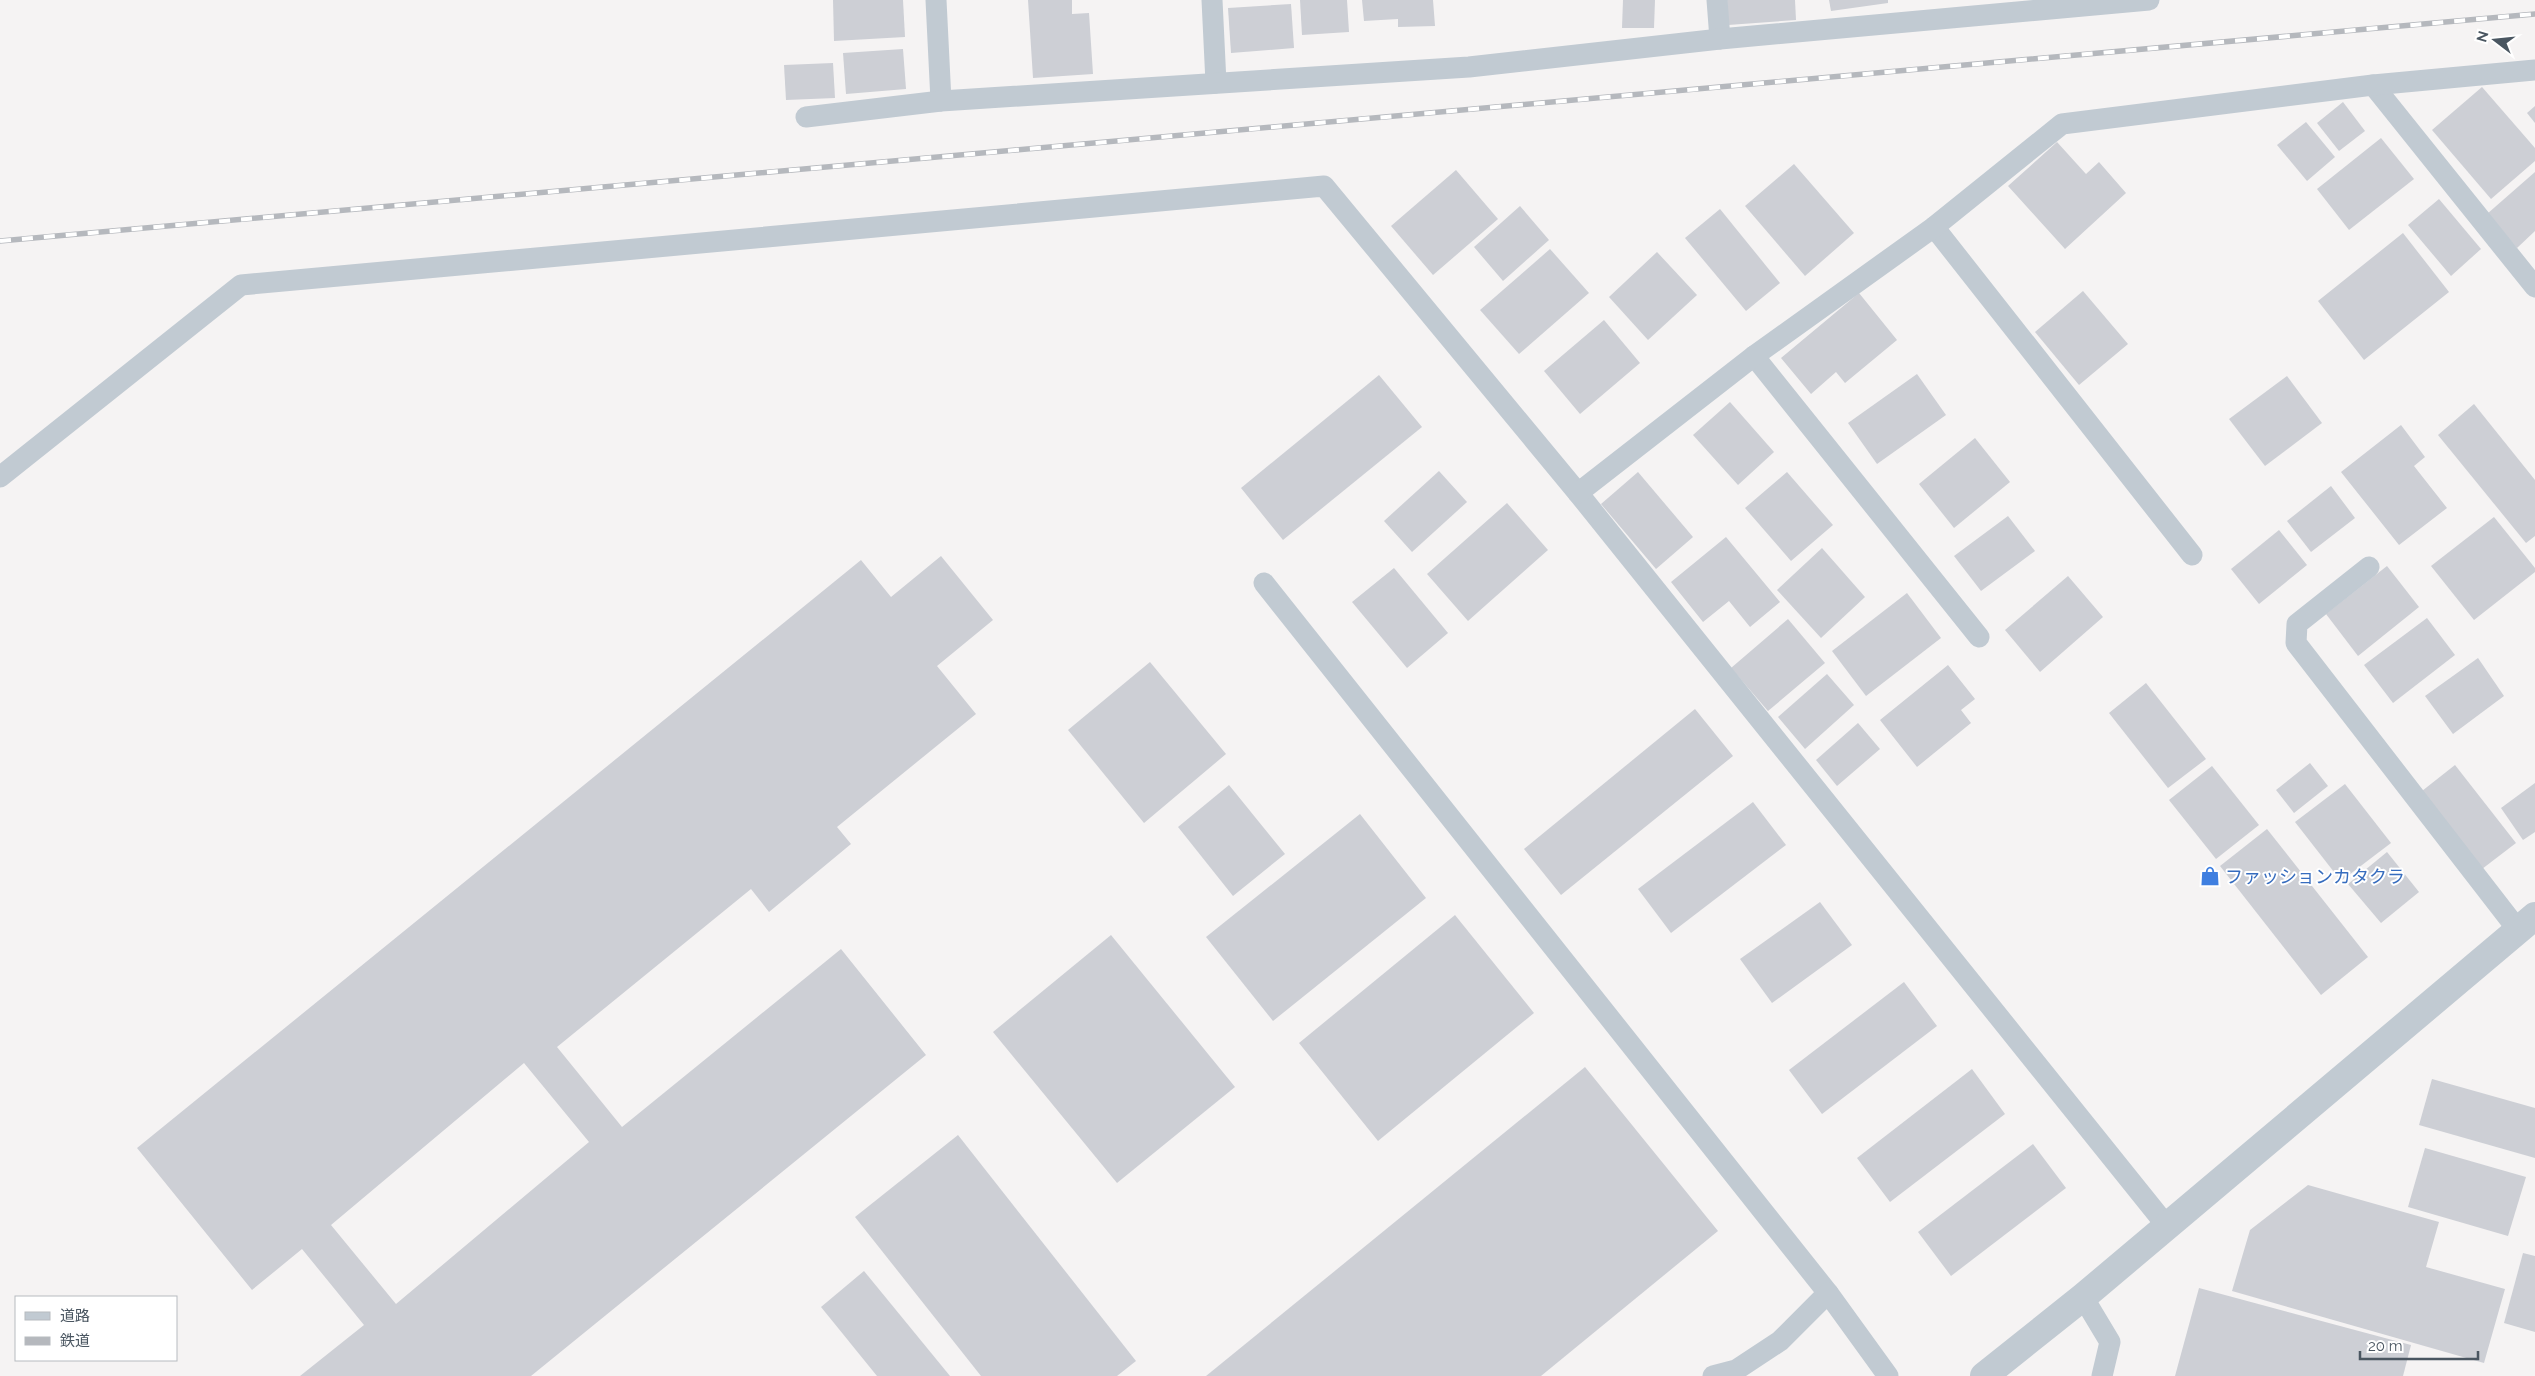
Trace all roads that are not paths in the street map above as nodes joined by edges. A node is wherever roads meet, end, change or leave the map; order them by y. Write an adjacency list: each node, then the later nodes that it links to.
1 (936, 0): 10 (lane)
2 (1212, 0): 8 (lane)
3 (1717, 0): 6 (lane)
4 (2149, 0): 5 (lane)
5 (1968, 8): 6 (lane)
6 (1720, 40): 8 (lane)
7 (2535, 70): 9 (lane)
8 (1216, 83): 10 (lane)
9 (2373, 85): 12 (lane); 13 (lane)
10 (941, 101): 11 (lane)
11 (806, 117)
12 (1934, 227): 14 (lane); 17 (lane)
13 (2535, 287)
14 (1754, 356): 16 (lane); 20 (lane)
15 (0, 477): 16 (lane)
16 (1578, 492): 22 (lane)
17 (2192, 555)
18 (2369, 567): 21 (lane)
19 (1264, 583): 23 (lane)
20 (1979, 637)
21 (2526, 923): 22 (street)
22 (2166, 1225): 24 (street)
23 (1828, 1293): 25 (lane); 26 (lane)
24 (2083, 1297): 27 (street); 28 (lane)
25 (1713, 1376)
26 (1888, 1376)
27 (1984, 1376)
28 (2102, 1376)

